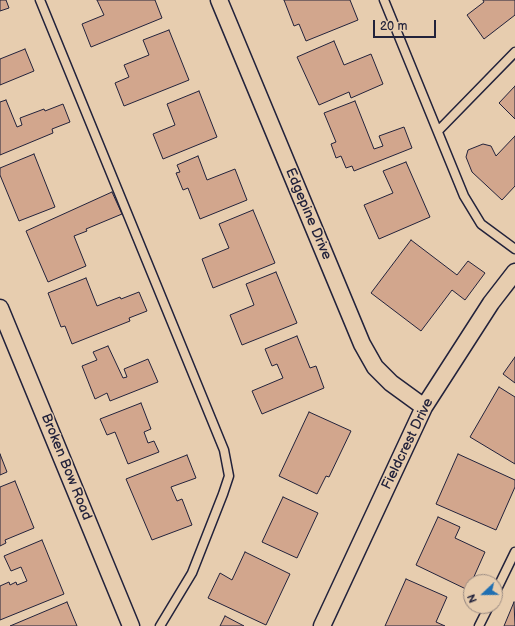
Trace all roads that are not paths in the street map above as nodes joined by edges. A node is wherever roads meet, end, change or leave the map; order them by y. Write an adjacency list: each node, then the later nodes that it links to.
1 (40, 0): 14 (lane)
2 (219, 0): 9 (street, Edgepine Drive)
3 (384, 0): 5 (lane)
4 (515, 52): 5 (lane)
5 (438, 132): 6 (lane)
6 (515, 249)
7 (515, 272): 9 (street, Fieldcrest Drive)
8 (0, 308): 13 (street, Broken Bow Road)
9 (424, 407): 15 (street, Fieldcrest Drive)
10 (515, 552): 11 (lane)
11 (503, 577)
12 (485, 614): 16 (lane)
13 (131, 626)
14 (160, 626)
15 (322, 626)
16 (479, 626)

